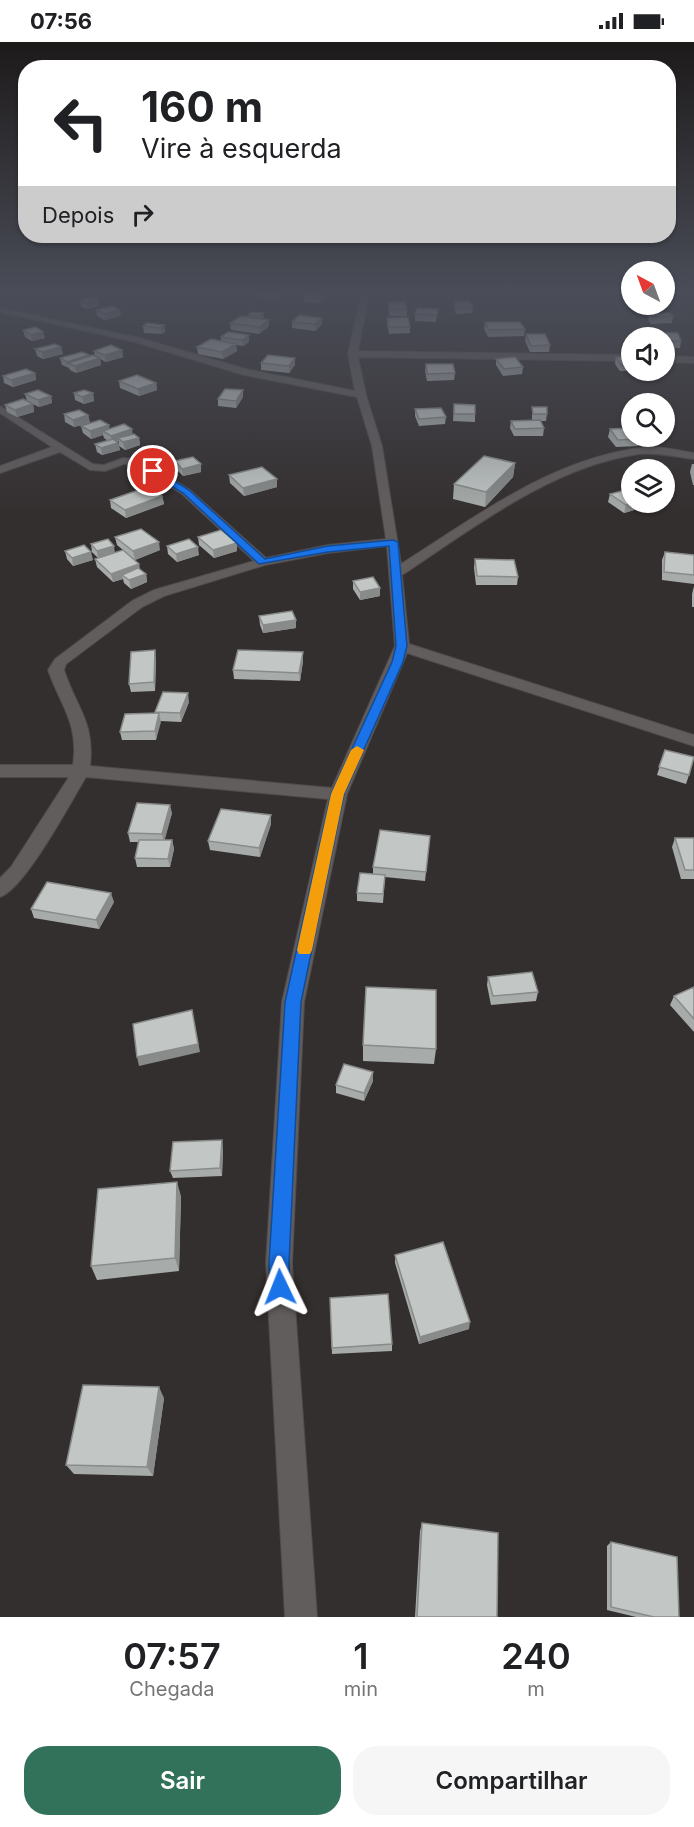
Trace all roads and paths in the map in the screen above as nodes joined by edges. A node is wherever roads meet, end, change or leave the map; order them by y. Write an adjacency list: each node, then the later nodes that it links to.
1 (229, 368): 3 (street)
2 (356, 368): 3 (street)
3 (361, 395): 8 (street)
4 (0, 409): 5 (street)
5 (61, 448): 7 (street); 9 (street)
6 (694, 456): 10 (street)
7 (0, 470)
8 (393, 542): 9 (street); 10 (street)
9 (263, 562): 14 (street)
10 (395, 574): 11 (street)
11 (402, 646): 12 (street); 15 (street)
12 (694, 741)
13 (0, 771): 14 (street)
14 (81, 771): 15 (street); 16 (street)
15 (338, 794): 17 (street)
16 (0, 890)
17 (301, 1617)

